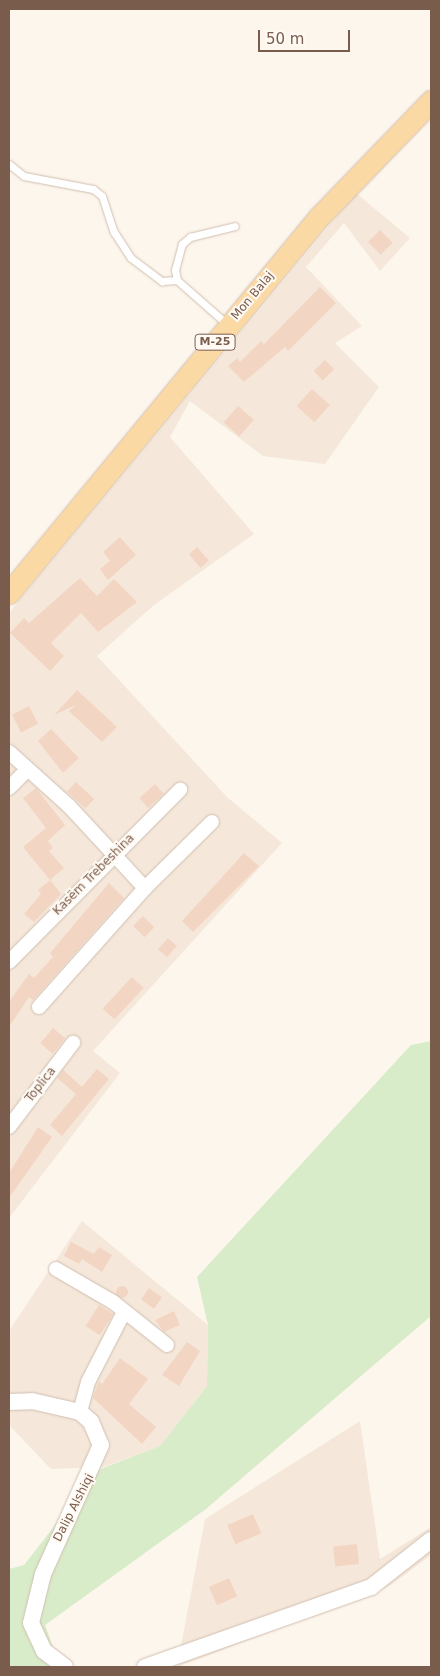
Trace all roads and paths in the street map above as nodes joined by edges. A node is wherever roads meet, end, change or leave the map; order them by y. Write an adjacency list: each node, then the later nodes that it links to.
1 (431, 101): 5 (main road, Mon Balaj / M-25)
2 (9, 164): 4 (lane)
3 (235, 226): 4 (lane)
4 (177, 280): 5 (lane)
5 (229, 325): 6 (main road, Mon Balaj / M-25)
6 (9, 593)
7 (9, 752): 8 (street)
8 (26, 771): 9 (street); 12 (street)
9 (9, 788)
10 (180, 790): 12 (street, Kasëm Trebeshina)
11 (212, 822): 13 (street)
12 (113, 856): 13 (street); 14 (street, Kasëm Trebeshina)
13 (145, 888): 15 (street)
14 (9, 962)
15 (39, 1006)
16 (73, 1043): 17 (street, Toplica)
17 (9, 1127)
18 (56, 1269): 19 (street)
19 (124, 1312): 20 (street); 22 (street)
20 (167, 1345)
21 (9, 1402): 22 (street)
22 (80, 1412): 24 (street, Dalip Alshiqi)
23 (431, 1540): 25 (street)
24 (65, 1667)
25 (146, 1667)

